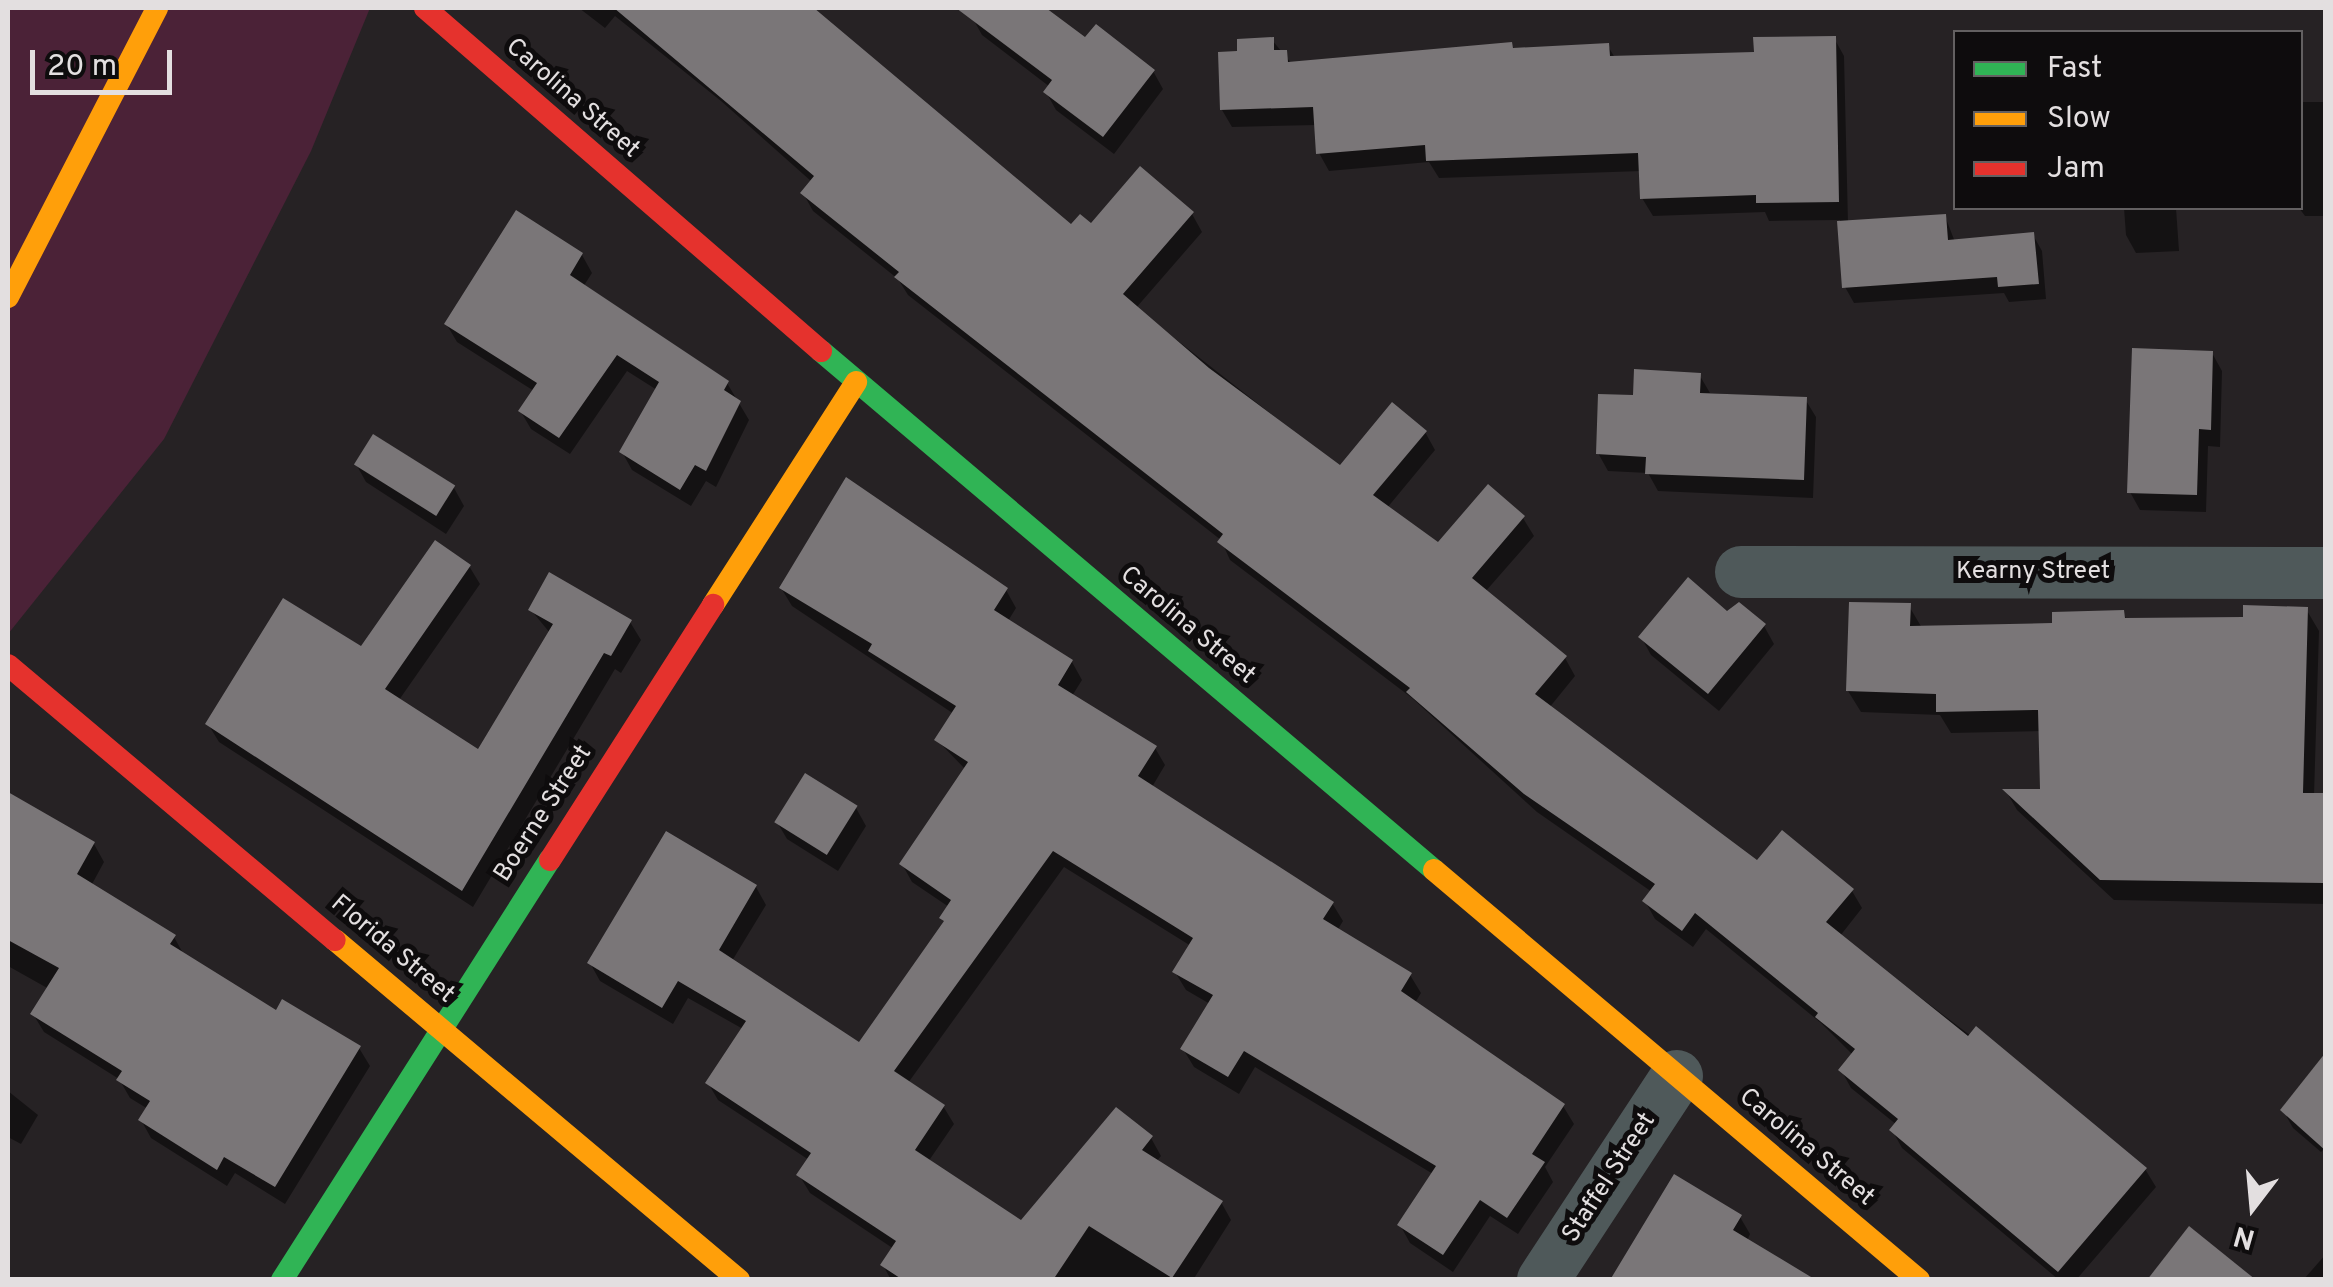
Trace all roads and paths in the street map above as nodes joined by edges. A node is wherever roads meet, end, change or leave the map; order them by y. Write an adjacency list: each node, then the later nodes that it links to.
1 (158, 8): 3 (street)
2 (425, 8): 4 (street, Carolina Street)
3 (8, 298)
4 (856, 382): 8 (street, Boerne Street); 9 (street, Carolina Street)
5 (1742, 572): 6 (street, Kearny Street)
6 (2326, 573)
7 (8, 665): 8 (street, Florida Street)
8 (440, 1026): 10 (street, Boerne Street); 11 (street, Florida Street)
9 (1676, 1076): 12 (street, Staffel Street); 13 (street, Carolina Street)
10 (282, 1280)
11 (739, 1280)
12 (1543, 1280)
13 (1920, 1280)

